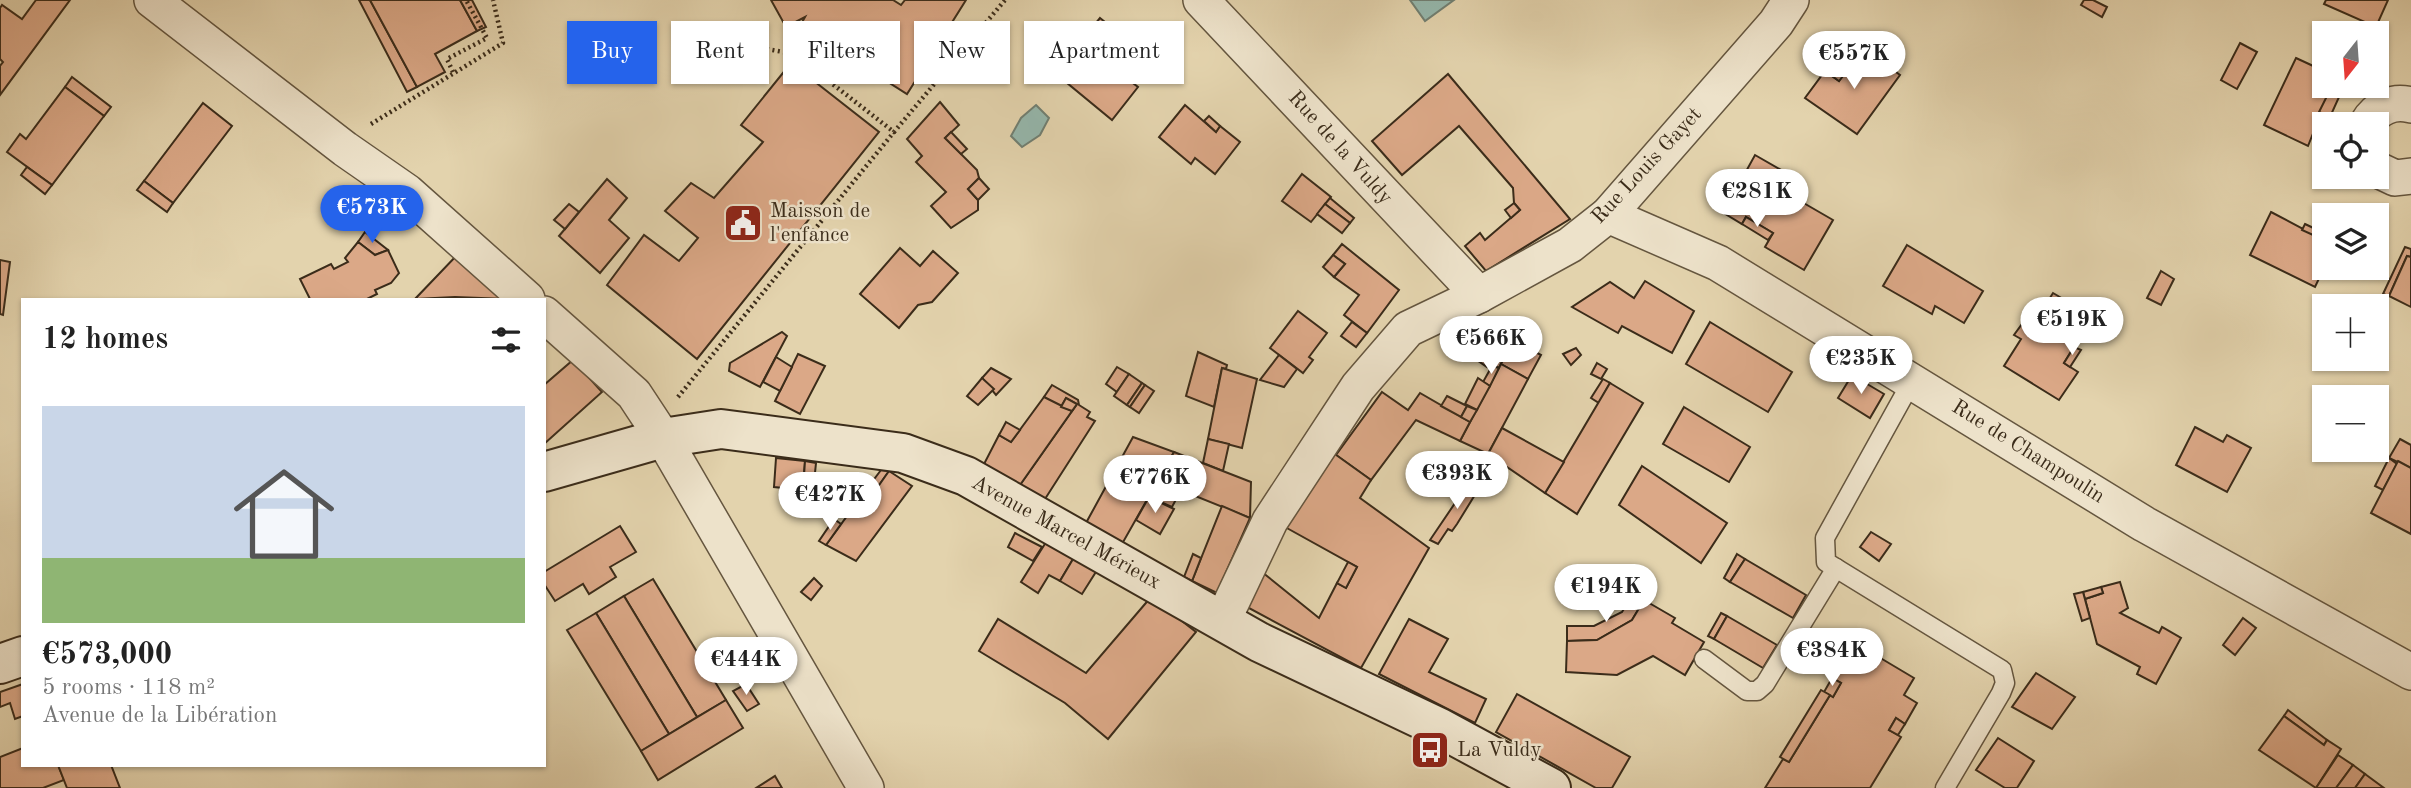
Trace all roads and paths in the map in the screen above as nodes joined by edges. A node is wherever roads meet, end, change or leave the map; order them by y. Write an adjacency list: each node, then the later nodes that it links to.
1 (152, 0): 12 (street)
2 (466, 0): 8 (path)
3 (493, 0): 8 (path)
4 (1005, 0): 11 (path)
5 (1201, 0): 16 (street, Rue de la Vuldy)
6 (1791, 0): 15 (street, Rue Louis Gayet)
7 (769, 49): 11 (path)
8 (453, 72): 12 (path)
9 (2411, 105): 10 (street)
10 (2378, 112)
11 (894, 132): 20 (path)
12 (345, 149): 17 (street)
13 (2389, 175): 14 (street)
14 (2411, 176)
15 (1608, 215): 16 (street, Rue Louis Gayet); 19 (street, Rue de Champoulin)
16 (1479, 296): 24 (street, Rue Louis Gayet)
17 (526, 298)
18 (546, 316): 21 (street)
19 (1912, 381): 23 (lane); 28 (street, Rue de Champoulin)
20 (675, 401)
21 (663, 438): 22 (main road, Avenue Marcel Mérieux); 24 (main road, Avenue Marcel Mérieux); 29 (street)
22 (546, 471)
23 (1836, 568): 26 (lane); 31 (lane)
24 (1223, 620): 30 (main road, Avenue Marcel Mérieux)
25 (21, 657): 27 (main road)
26 (1704, 659)
27 (0, 664)
28 (2411, 671)
29 (866, 788)
30 (1551, 788)
31 (1945, 788)

